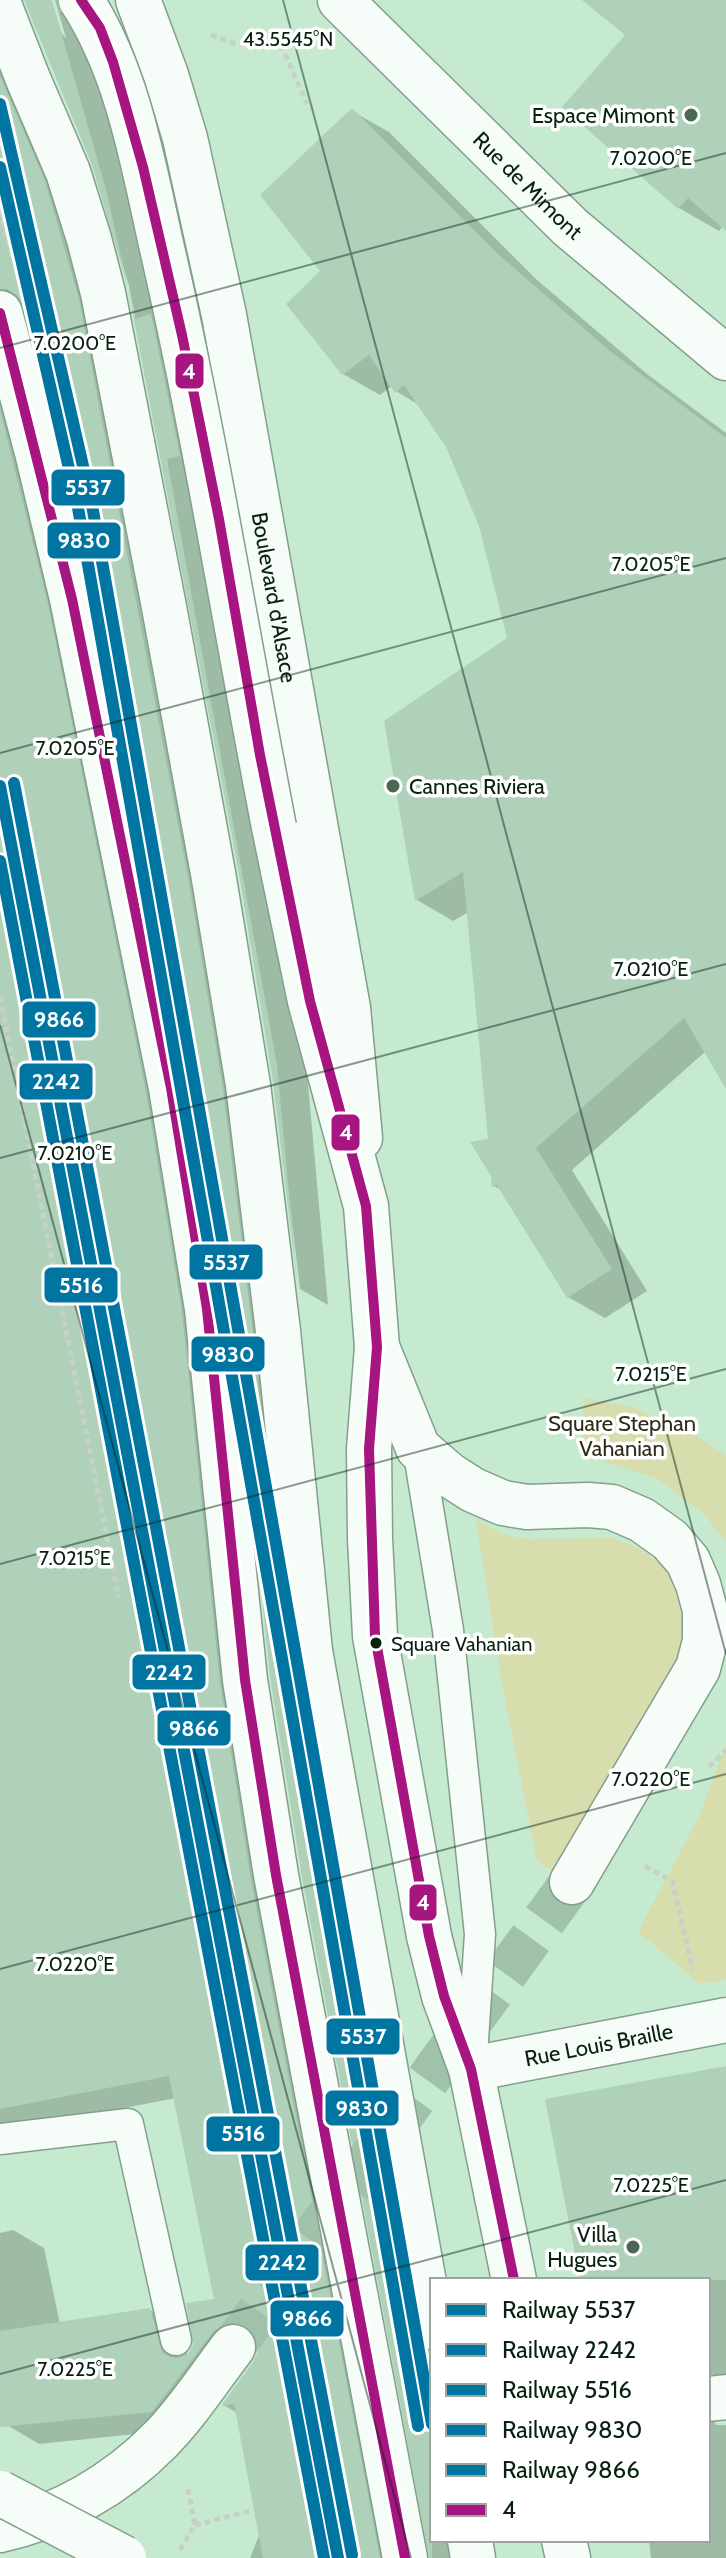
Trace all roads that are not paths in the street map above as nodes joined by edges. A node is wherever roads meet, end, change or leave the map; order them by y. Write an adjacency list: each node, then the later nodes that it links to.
1 (81, 0): 7 (main road, bridge)
2 (138, 0): 7 (main road, Boulevard d'Alsace)
3 (340, 0): 6 (main road, Rue de Mimont)
4 (0, 7): 15 (main road)
5 (0, 313): 21 (main road)
6 (726, 358)
7 (366, 1206): 8 (main road)
8 (377, 1347): 9 (main road); 12 (main road)
9 (418, 1448): 10 (main road); 12 (lane)
10 (572, 1882)
11 (726, 2020): 12 (main road, Rue Louis Braille)
12 (471, 2069): 14 (main road)
13 (0, 2139): 16 (lane)
14 (514, 2278)
15 (430, 2316)
16 (176, 2340)
17 (233, 2347): 19 (main road)
18 (0, 2493): 20 (main road, bridge)
19 (0, 2530)
20 (124, 2558)
21 (405, 2558)

